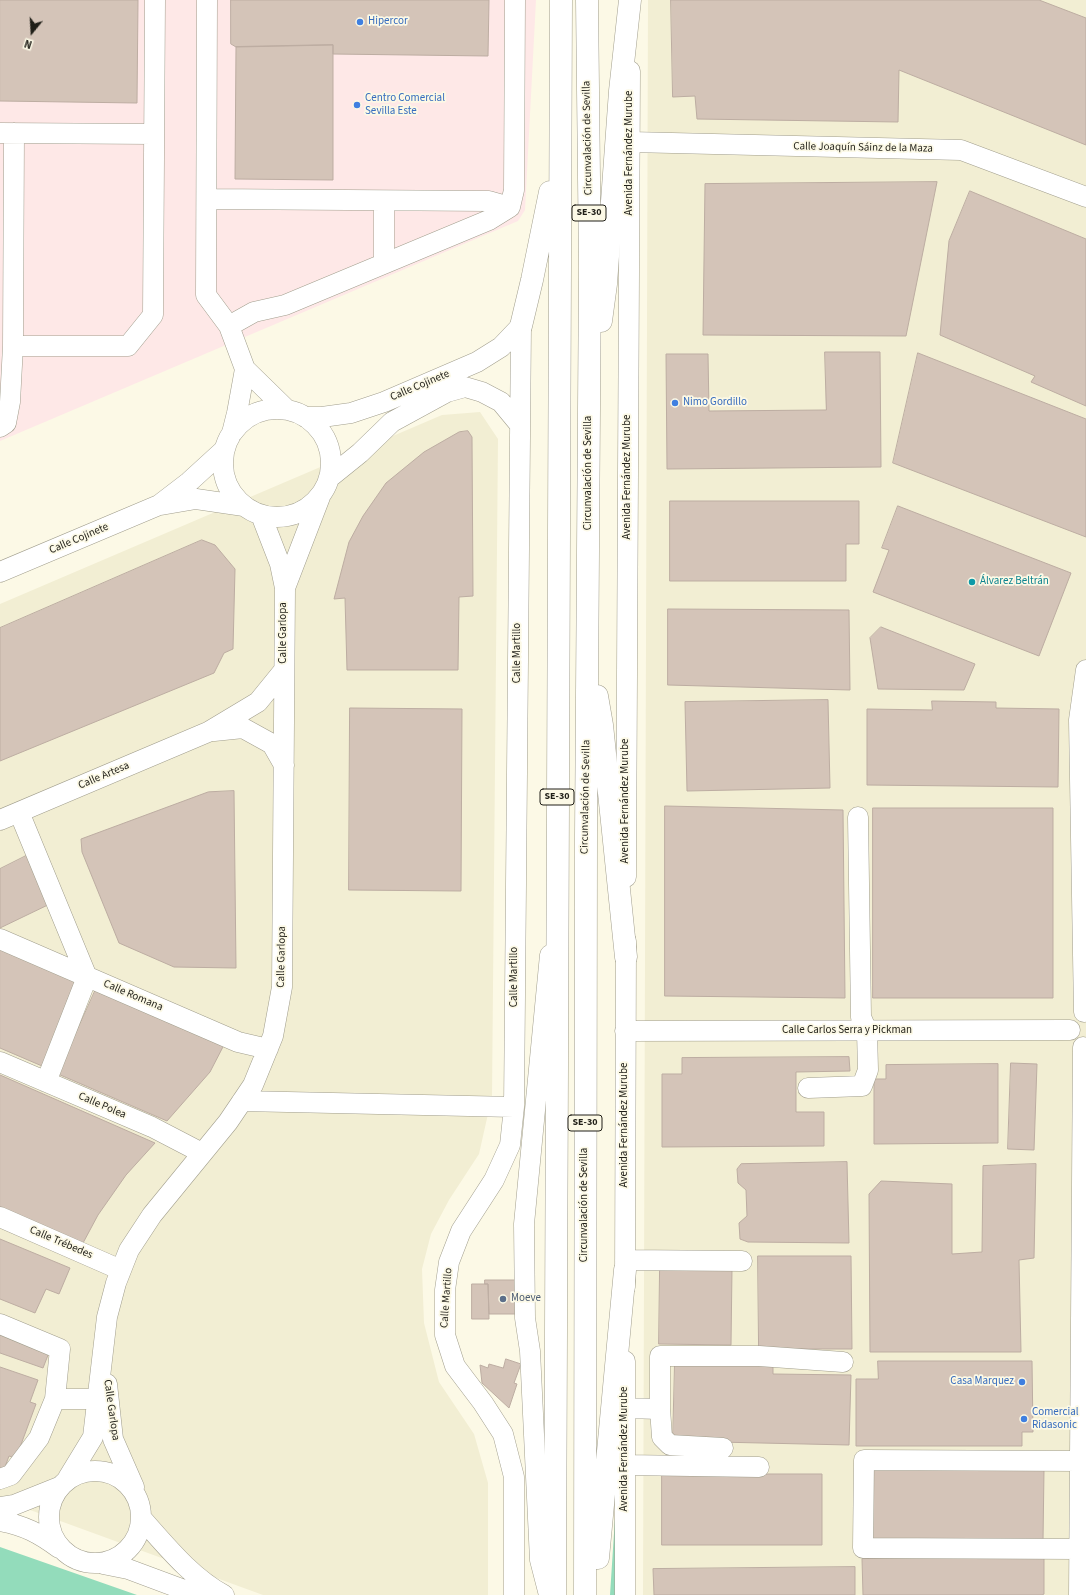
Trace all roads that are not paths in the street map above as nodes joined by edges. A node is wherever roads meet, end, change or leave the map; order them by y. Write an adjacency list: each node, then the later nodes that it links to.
1 (155, 0): 8 (street)
2 (207, 0): 12 (street)
3 (514, 0): 14 (street)
4 (560, 0): 10 (highway, SE-30)
5 (587, 0): 20 (highway, Circunvalación de Sevilla / SE-30)
6 (630, 3): 9 (street, Avenida Fernández Murube); 20 (highway)
7 (7, 133): 8 (street); 18 (street)
8 (154, 134): 18 (street)
9 (631, 142): 11 (street, Calle Joaquín Sáinz de la Maza); 40 (street, Avenida Fernández Murube)
10 (559, 143): 17 (highway); 38 (highway, SE-30)
11 (1086, 197)
12 (207, 199): 13 (street); 16 (street)
13 (384, 201): 14 (street); 15 (street)
14 (510, 206): 15 (street)
15 (384, 263): 16 (street)
16 (229, 326): 19 (street)
17 (521, 326): 21 (street, Calle Cojinete); 22 (street, Calle Martillo)
18 (13, 346): 23 (street)
19 (245, 369): 21 (street); 24 (street)
20 (590, 394): 30 (highway, Circunvalación de Sevilla / SE-30)
21 (296, 413): 24 (street); 25 (street)
22 (520, 425): 25 (street, Calle Cojinete); 52 (street, Calle Martillo)
23 (0, 427)
24 (228, 442): 26 (street, Calle Cojinete); 27 (street)
25 (325, 486): 27 (street); 29 (street, Calle Garlopa)
26 (159, 505): 27 (street, Calle Cojinete); 28 (street, Calle Cojinete)
27 (253, 511): 29 (street, Calle Garlopa)
28 (0, 572)
29 (285, 588): 31 (street, Calle Garlopa)
30 (588, 650): 40 (highway); 84 (highway, Circunvalación de Sevilla / SE-30)
31 (284, 670): 33 (street, Calle Artesa); 34 (street, Calle Garlopa)
32 (1086, 670): 42 (street)
33 (208, 732): 34 (street, Calle Artesa); 35 (street, Calle Artesa)
34 (284, 765): 47 (street, Calle Garlopa)
35 (19, 812): 37 (street, Calle Artesa); 41 (street)
36 (858, 817): 45 (street)
37 (0, 820)
38 (557, 897): 82 (street); 83 (highway, SE-30)
39 (0, 939): 41 (street, Calle Romana)
40 (626, 957): 44 (street, Avenida Fernández Murube)
41 (87, 976): 47 (street, Calle Romana); 49 (street)
42 (1085, 1012): 43 (street)
43 (1070, 1030): 45 (street, Calle Carlos Serra y Pickman); 46 (street)
44 (625, 1031): 45 (street, Calle Carlos Serra y Pickman); 57 (street, Avenida Fernández Murube)
45 (867, 1031): 50 (street)
46 (1085, 1047): 55 (street)
47 (268, 1049): 51 (street, Calle Garlopa)
48 (0, 1062): 49 (street, Calle Polea)
49 (46, 1082): 53 (street, Calle Polea)
50 (808, 1088)
51 (242, 1101): 52 (street); 53 (street, Calle Garlopa)
52 (514, 1107): 81 (street, Calle Martillo)
53 (202, 1153): 58 (street, Calle Garlopa)
54 (0, 1217): 58 (street, Calle Trébedes)
55 (1084, 1217): 67 (street)
56 (742, 1261): 57 (street)
57 (625, 1265): 64 (street, Avenida Fernández Murube); 85 (highway)
58 (121, 1270): 60 (street, Calle Garlopa)
59 (0, 1324): 62 (street)
60 (104, 1348): 63 (street, Calle Garlopa); 72 (street, Calle Garlopa)
61 (843, 1362): 65 (street)
62 (55, 1399): 63 (street); 70 (street)
63 (98, 1399): 71 (street, Calle Garlopa)
64 (625, 1408): 65 (street); 68 (street, Avenida Fernández Murube)
65 (660, 1409): 66 (street)
66 (723, 1448)
67 (1080, 1461): 76 (street); 76 (street)
68 (625, 1465): 69 (street); 86 (street, Avenida Fernández Murube)
69 (759, 1467)
70 (0, 1479)
71 (63, 1483): 72 (street); 73 (street); 77 (street)
72 (136, 1491): 74 (street)
73 (0, 1507)
74 (143, 1520): 78 (street); 80 (street)
75 (0, 1521): 77 (street)
76 (1079, 1549): 87 (street)
77 (63, 1552): 78 (street)
78 (103, 1564): 79 (street)
79 (198, 1595)
80 (224, 1595)
81 (514, 1595)
82 (549, 1595)
83 (555, 1595)
84 (585, 1595)
85 (594, 1595)
86 (625, 1595)
87 (1079, 1595)

